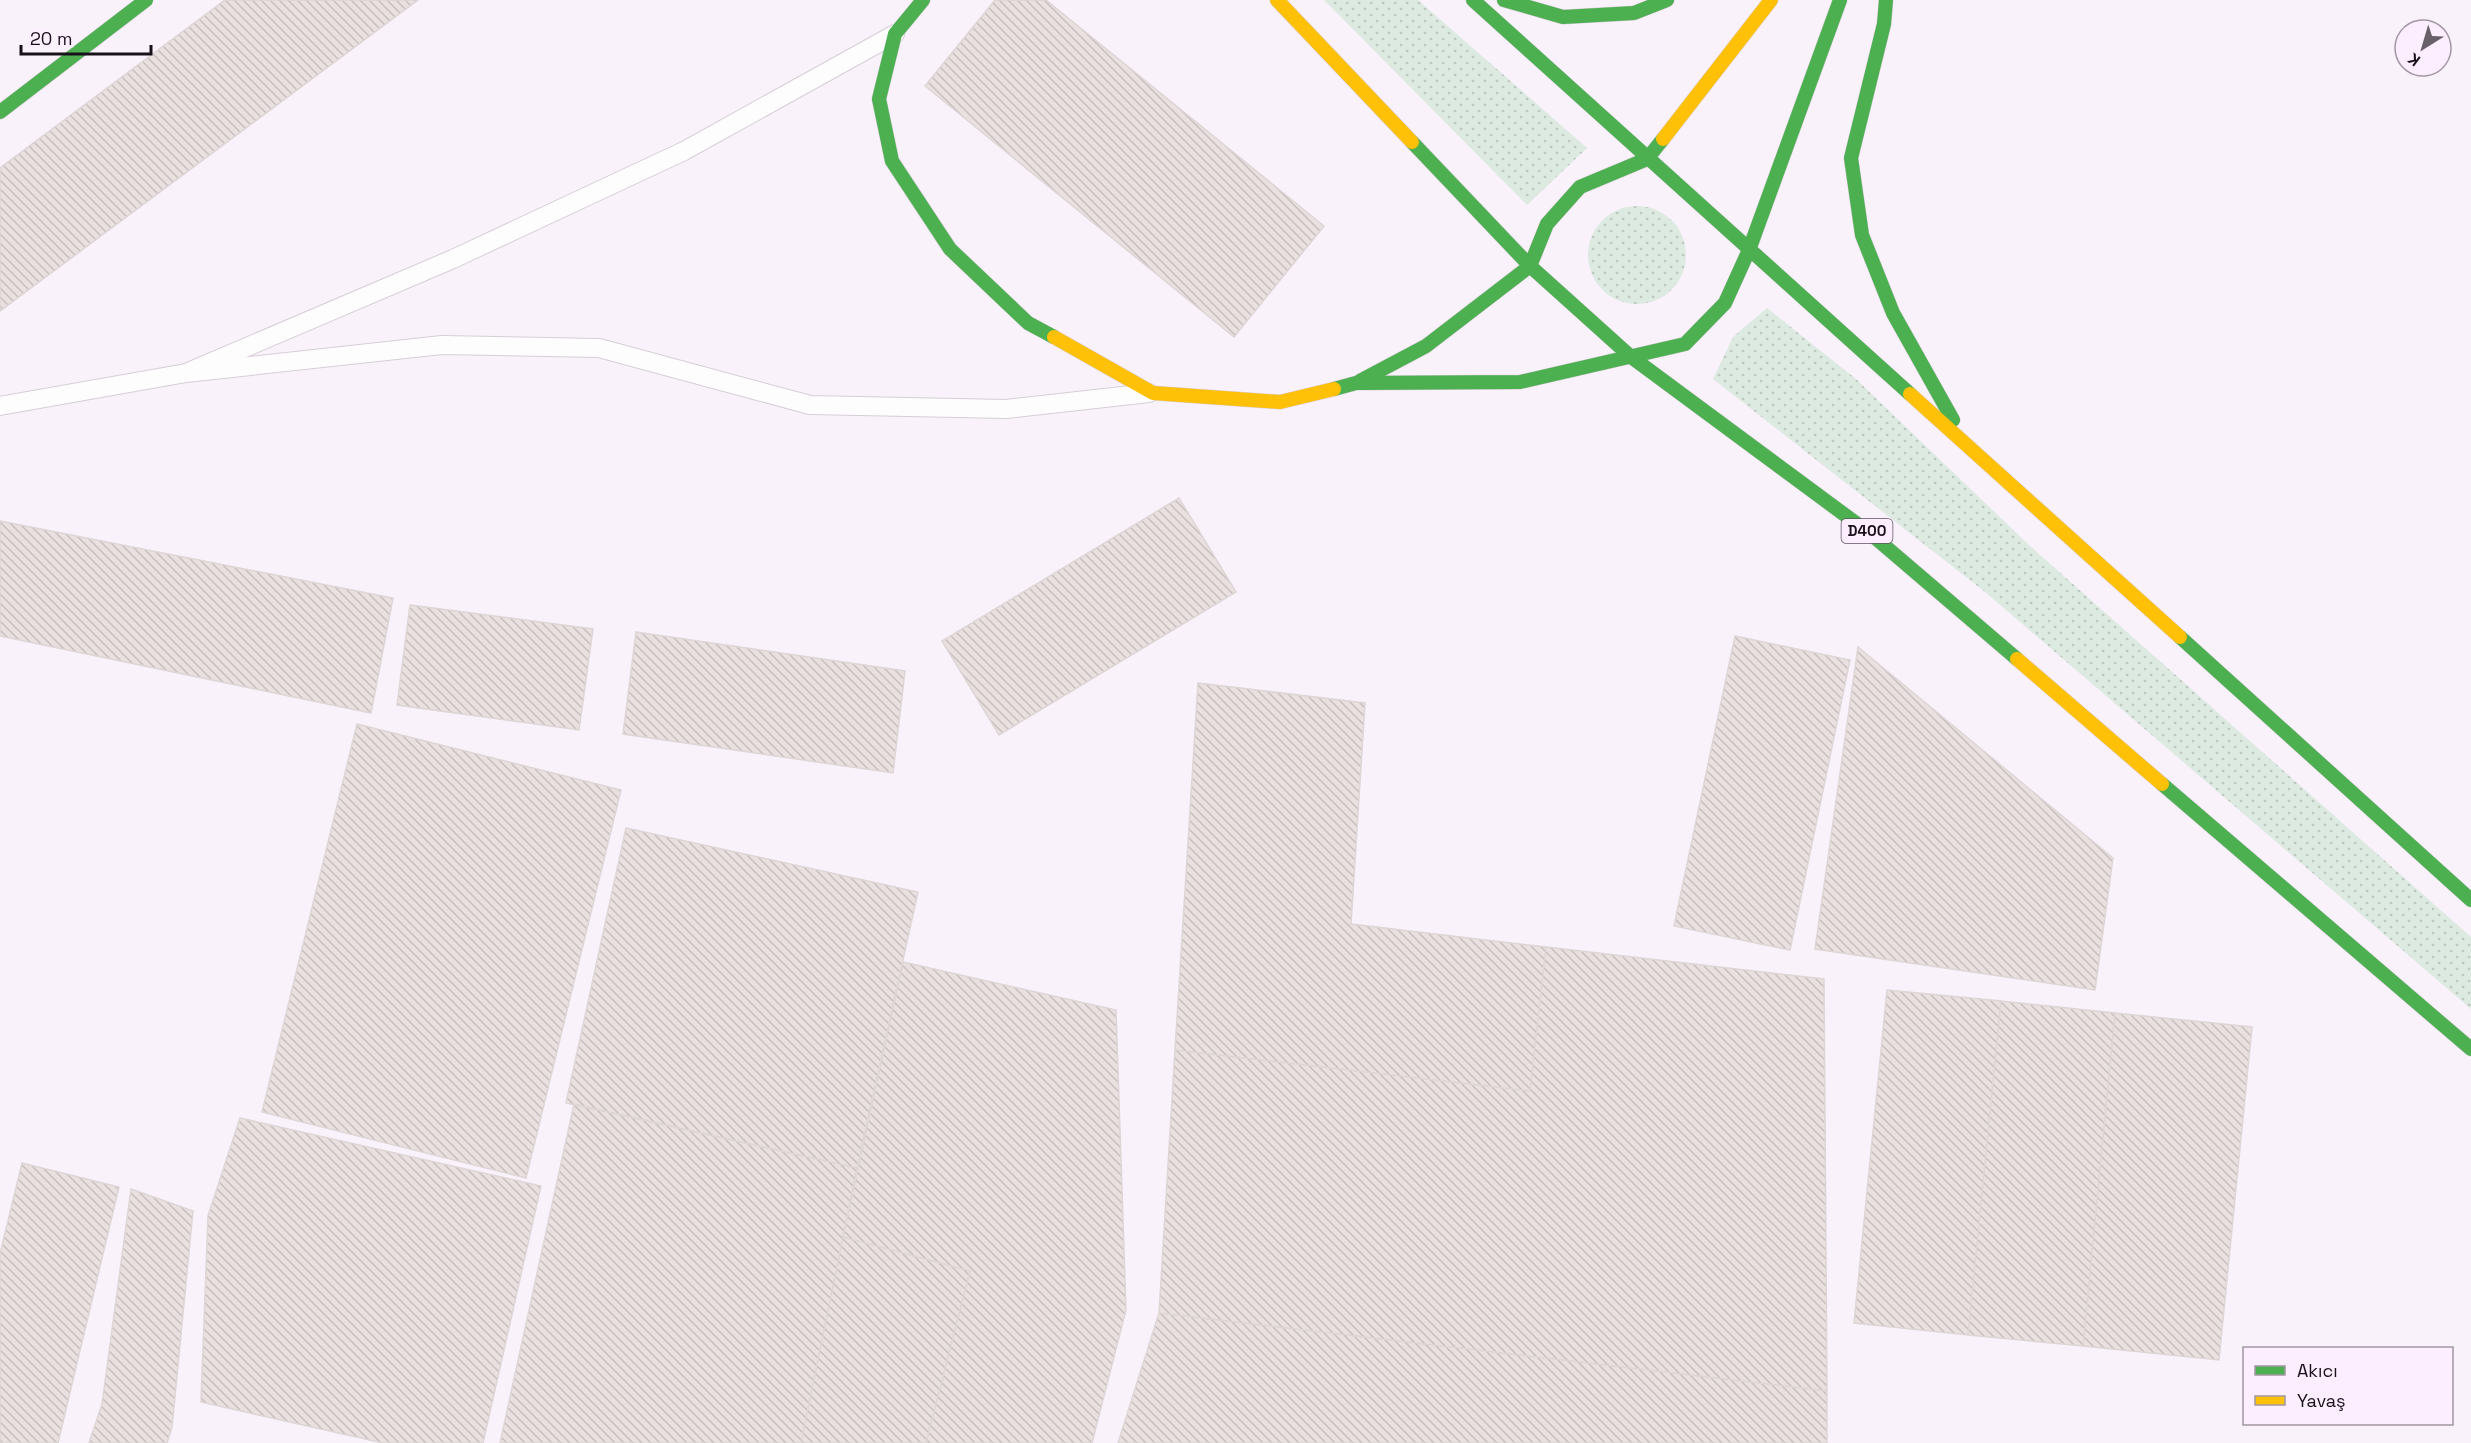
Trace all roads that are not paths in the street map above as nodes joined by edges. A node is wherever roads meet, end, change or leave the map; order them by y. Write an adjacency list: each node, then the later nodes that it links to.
1 (146, 0): 11 (main road)
2 (923, 0): 10 (main road)
3 (1277, 0): 14 (main road, D400)
4 (1473, 0): 12 (main road)
5 (1504, 0): 6 (main road)
6 (1667, 0)
7 (1771, 0): 12 (main road)
8 (1840, 0): 13 (main road)
9 (1886, 0): 20 (main road)
10 (895, 34): 16 (lane); 18 (main road)
11 (0, 112)
12 (1647, 159): 13 (main road); 14 (main road)
13 (1749, 250): 15 (main road); 20 (main road)
14 (1530, 266): 15 (main road, D400); 17 (main road)
15 (1630, 356): 17 (main road); 22 (main road, D400)
16 (186, 373): 18 (lane); 19 (lane)
17 (1356, 383): 18 (main road)
18 (1153, 393)
19 (0, 406)
20 (1966, 442): 21 (main road)
21 (2471, 900)
22 (2471, 1049)

